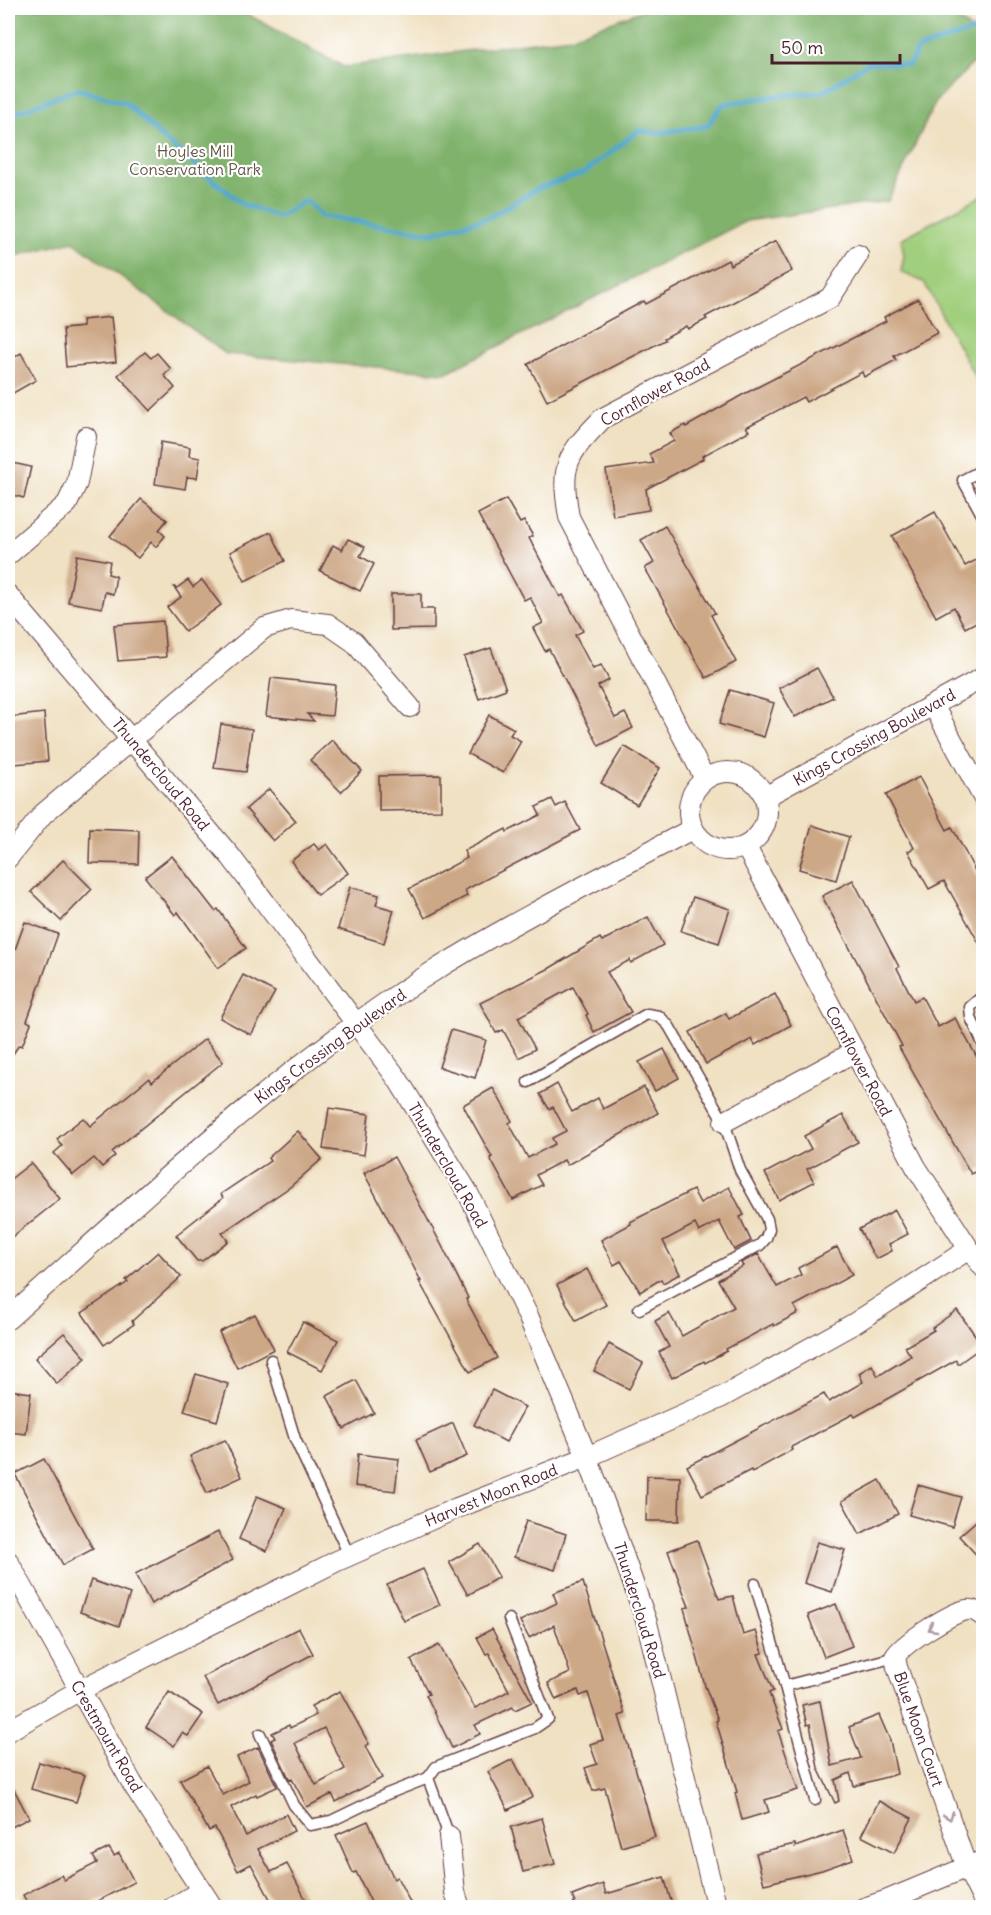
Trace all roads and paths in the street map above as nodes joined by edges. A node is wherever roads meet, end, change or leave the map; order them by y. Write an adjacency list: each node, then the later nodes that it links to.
1 (858, 255): 11 (street, Cornflower Road)
2 (86, 437): 5 (street)
3 (984, 469): 4 (lane)
4 (984, 518)
5 (8, 555)
6 (8, 595): 10 (street, Thundercloud Road)
7 (984, 677): 8 (street, Kings Crossing Boulevard)
8 (933, 705): 12 (street, Kings Crossing Boulevard); 13 (street)
9 (410, 707): 10 (street)
10 (132, 739): 16 (street); 18 (street, Thundercloud Road)
11 (705, 779): 12 (street); 14 (street)
12 (765, 797): 15 (street)
13 (984, 799)
14 (692, 829): 15 (street); 18 (street, Kings Crossing Boulevard)
15 (746, 847): 20 (street, Cornflower Road)
16 (8, 858)
17 (984, 994): 19 (lane)
18 (358, 1023): 26 (street, Kings Crossing Boulevard); 28 (street, Thundercloud Road)
19 (984, 1046)
20 (854, 1052): 22 (street); 23 (street, Cornflower Road)
21 (528, 1082): 22 (lane)
22 (724, 1122): 25 (lane)
23 (969, 1250): 24 (street, Cornflower Road); 28 (street, Harvest Moon Road)
24 (984, 1268)
25 (639, 1309)
26 (8, 1319)
27 (271, 1360): 29 (lane)
28 (587, 1457): 29 (street, Harvest Moon Road); 48 (street, Thundercloud Road)
29 (349, 1555): 36 (street, Harvest Moon Road)
30 (8, 1561): 36 (street, Crestmount Road)
31 (755, 1584): 35 (lane)
32 (981, 1609): 34 (street, Blue Moon Court, one-way to 34)
33 (509, 1619): 39 (lane)
34 (895, 1657): 35 (lane); 42 (street, Blue Moon Court, one-way to 42)
35 (785, 1686): 40 (lane)
36 (80, 1690): 37 (street, Harvest Moon Road); 43 (street, Crestmount Road)
37 (8, 1731)
38 (260, 1734): 39 (lane)
39 (428, 1778): 41 (lane)
40 (815, 1800)
41 (449, 1836): 47 (street)
42 (975, 1864): 44 (street, Blue Moon Court); 49 (street)
43 (201, 1891): 45 (street); 46 (street, Crestmount Road)
44 (984, 1902)
45 (172, 1908)
46 (213, 1908)
47 (460, 1908)
48 (717, 1908)
49 (864, 1908)

